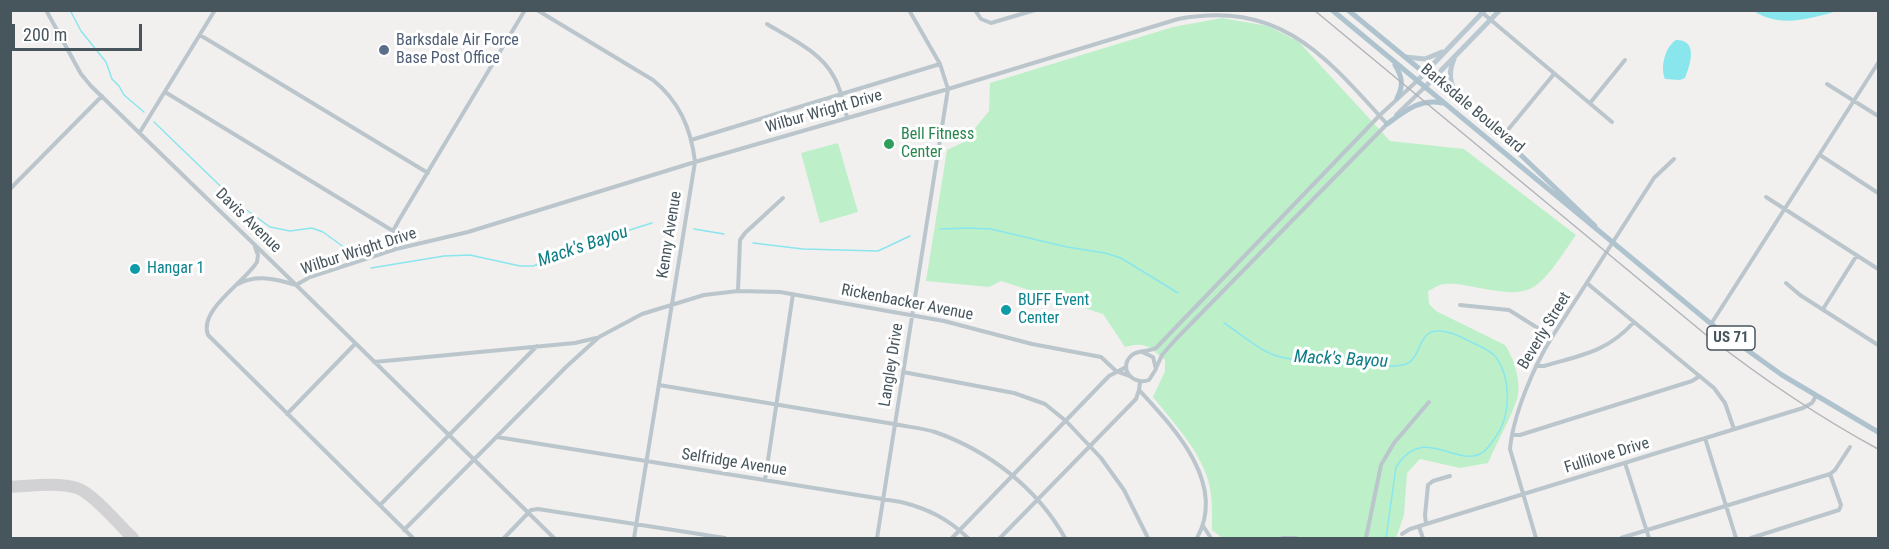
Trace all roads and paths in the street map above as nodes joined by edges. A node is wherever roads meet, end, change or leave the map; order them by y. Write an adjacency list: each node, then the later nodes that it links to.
1 (46, 10): 32 (street, Davis Avenue)
2 (215, 10): 15 (street)
3 (525, 10): 50 (street)
4 (537, 10): 45 (street, Kenny Avenue)
5 (909, 10): 22 (street)
6 (975, 10): 7 (street)
7 (1035, 10)
8 (1332, 10): 13 (main road, Barksdale Boulevard / US 71)
9 (1500, 10): 12 (main road)
10 (1482, 11): 12 (street); 16 (main road)
11 (1351, 13): 13 (main road); 18 (main road, Barksdale Boulevard / US 71)
12 (1491, 20): 17 (main road); 24 (street)
13 (1347, 23): 20 (main road, Barksdale Boulevard / US 71)
14 (767, 24): 31 (street)
15 (200, 35): 30 (street); 50 (street)
16 (1446, 50): 18 (main road); 23 (main road)
17 (1457, 54): 25 (main road); 37 (main road)
18 (1405, 57): 23 (main road, Barksdale Boulevard / US 71)
19 (1625, 60): 36 (street)
20 (1393, 61): 26 (main road, Barksdale Boulevard / US 71); 33 (main road)
21 (1878, 63): 34 (street)
22 (940, 64): 29 (street); 31 (street)
23 (1424, 73): 25 (main road, Barksdale Boulevard / US 71); 26 (main road)
24 (1554, 74): 36 (street); 44 (street)
25 (1432, 80): 28 (main road); 37 (main road, Barksdale Boulevard / US 71)
26 (1417, 81): 28 (main road, Barksdale Boulevard / US 71); 33 (street)
27 (1827, 84): 34 (street)
28 (1424, 88): 35 (main road, Barksdale Boulevard / US 71); 42 (street)
29 (948, 89): 38 (street, Wilbur Wright Drive); 40 (street, Wilbur Wright Drive); 72 (street, Langley Drive)
30 (165, 92): 43 (street); 57 (street)
31 (840, 93): 40 (street); 45 (street)
32 (102, 96): 43 (street, Davis Avenue); 51 (street)
33 (1398, 98): 38 (street)
34 (1855, 101): 39 (street); 47 (street)
35 (1445, 104): 42 (main road); 46 (main road, Barksdale Boulevard / US 71)
36 (1590, 104): 41 (street)
37 (1465, 107): 44 (main road, Barksdale Boulevard / US 71)
38 (1380, 115): 42 (street, Wilbur Wright Drive); 80 (street)
39 (1878, 116)
40 (847, 118): 49 (street, Wilbur Wright Drive)
41 (1612, 122)
42 (1388, 124): 84 (street)
43 (140, 132): 58 (street, Davis Avenue)
44 (1502, 137): 46 (main road); 56 (main road, Barksdale Boulevard / US 71)
45 (691, 140): 49 (street, Kenny Avenue)
46 (1494, 146): 56 (main road, Barksdale Boulevard / US 71)
47 (1820, 155): 52 (street); 55 (street)
48 (1674, 159): 59 (street, Beverly Street)
49 (695, 162): 60 (street, Wilbur Wright Drive); 69 (street, Kenny Avenue)
50 (428, 173): 57 (street)
51 (10, 189)
52 (1878, 193)
53 (1766, 197): 55 (street)
54 (783, 198): 67 (street)
55 (1785, 209): 61 (street); 74 (street)
56 (1596, 227): 59 (main road, Barksdale Boulevard / US 71)
57 (393, 231): 60 (street)
58 (251, 242): 64 (street); 66 (street, Davis Avenue)
59 (1614, 243): 65 (street, Beverly Street); 74 (main road, Barksdale Boulevard / US 71)
60 (396, 249): 66 (street, Wilbur Wright Drive)
61 (1857, 255): 62 (street); 71 (street)
62 (1878, 269)
63 (1786, 283): 71 (street)
64 (238, 284): 66 (street, Wilbur Wright Drive); 95 (street)
65 (1588, 284): 73 (street); 76 (street, Beverly Street)
66 (296, 285): 77 (street, Davis Avenue)
67 (738, 291): 68 (street, Rickenbacker Avenue); 69 (street, Rickenbacker Avenue)
68 (794, 294): 72 (street, Rickenbacker Avenue); 94 (street)
69 (672, 303): 75 (street, Rickenbacker Avenue); 90 (street, Kenny Avenue)
70 (1460, 305): 76 (street)
71 (1823, 309): 78 (street)
72 (912, 315): 85 (street, Rickenbacker Avenue); 86 (street, Langley Drive)
73 (1634, 322): 82 (street); 88 (street)
74 (1711, 324): 92 (main road, Barksdale Boulevard / US 71)
75 (599, 337): 79 (street); 102 (street)
76 (1552, 337): 82 (street, Beverly Street)
77 (355, 344): 81 (street, Davis Avenue); 95 (street)
78 (1878, 345)
79 (537, 346): 81 (street); 101 (street)
80 (1142, 352): 83 (street); 84 (street)
81 (374, 362): 101 (street, Davis Avenue)
82 (1536, 366): 100 (street, Beverly Street)
83 (1126, 367): 85 (street); 87 (street)
84 (1156, 369): 89 (street)
85 (1116, 371): 87 (street, Rickenbacker Avenue); 96 (street)
86 (903, 372): 96 (street); 97 (street, Langley Drive)
87 (1130, 376): 89 (street)
88 (1700, 376): 98 (street); 100 (street)
89 (1140, 382): 91 (street)
90 (658, 385): 94 (street); 107 (street, Kenny Avenue)
91 (1139, 390): 104 (street); 121 (street)
92 (1816, 396): 98 (street, Fullilove Drive); 99 (main road, Barksdale Boulevard / US 71)
93 (1429, 402): 142 (street)
94 (777, 405): 97 (street); 112 (street)
95 (287, 414): 116 (street)
96 (1066, 421): 104 (street); 110 (street)
97 (894, 424): 110 (street); 114 (street, Langley Drive)
98 (1734, 429): 103 (street, Fullilove Drive)
99 (1878, 432)
100 (1512, 435): 113 (street, Beverly Street)
101 (449, 436): 106 (street, Davis Avenue); 116 (street)
102 (498, 437): 106 (street); 107 (street, Selfridge Avenue)
103 (1705, 438): 108 (street, Fullilove Drive); 117 (street)
104 (1090, 446): 115 (street); 137 (street)
105 (1850, 447): 109 (street)
106 (474, 461): 118 (street, Davis Avenue); 123 (street)
107 (646, 461): 112 (street, Selfridge Avenue); 120 (street, Kenny Avenue)
108 (1625, 463): 113 (street, Fullilove Drive); 125 (street)
109 (1830, 474): 117 (street); 148 (street)
110 (1013, 476): 115 (street); 124 (street)
111 (1450, 476): 119 (street)
112 (765, 480): 114 (street, Selfridge Avenue)
113 (1523, 495): 119 (street, Fullilove Drive); 144 (street, Beverly Street)
114 (883, 498): 124 (street, Selfridge Avenue); 132 (street, Langley Drive)
115 (1037, 500): 135 (street); 136 (street)
116 (380, 505): 123 (street)
117 (1726, 506): 125 (street); 147 (street)
118 (529, 513): 120 (street); 128 (street); 129 (street, Davis Avenue)
119 (1426, 524): 122 (street, Fullilove Drive)
120 (636, 525): 130 (street, Kenny Avenue); 131 (street)
121 (1203, 525): 138 (street); 139 (street)
122 (1419, 527): 126 (street, Fullilove Drive); 143 (street)
123 (404, 530): 127 (street)
124 (960, 531): 133 (street); 134 (street, Selfridge Avenue)
125 (1647, 531): 145 (street); 146 (street)
126 (1402, 534)
127 (413, 538)
128 (504, 538)
129 (554, 538)
130 (634, 538)
131 (725, 538)
132 (876, 538)
133 (952, 538)
134 (969, 538)
135 (1000, 538)
136 (1065, 538)
137 (1148, 538)
138 (1197, 538)
139 (1211, 538)
140 (1282, 538): 141 (street)
141 (1296, 538)
142 (1366, 538)
143 (1423, 538)
144 (1536, 538)
145 (1621, 538)
146 (1649, 538)
147 (1736, 538)
148 (1751, 538)

